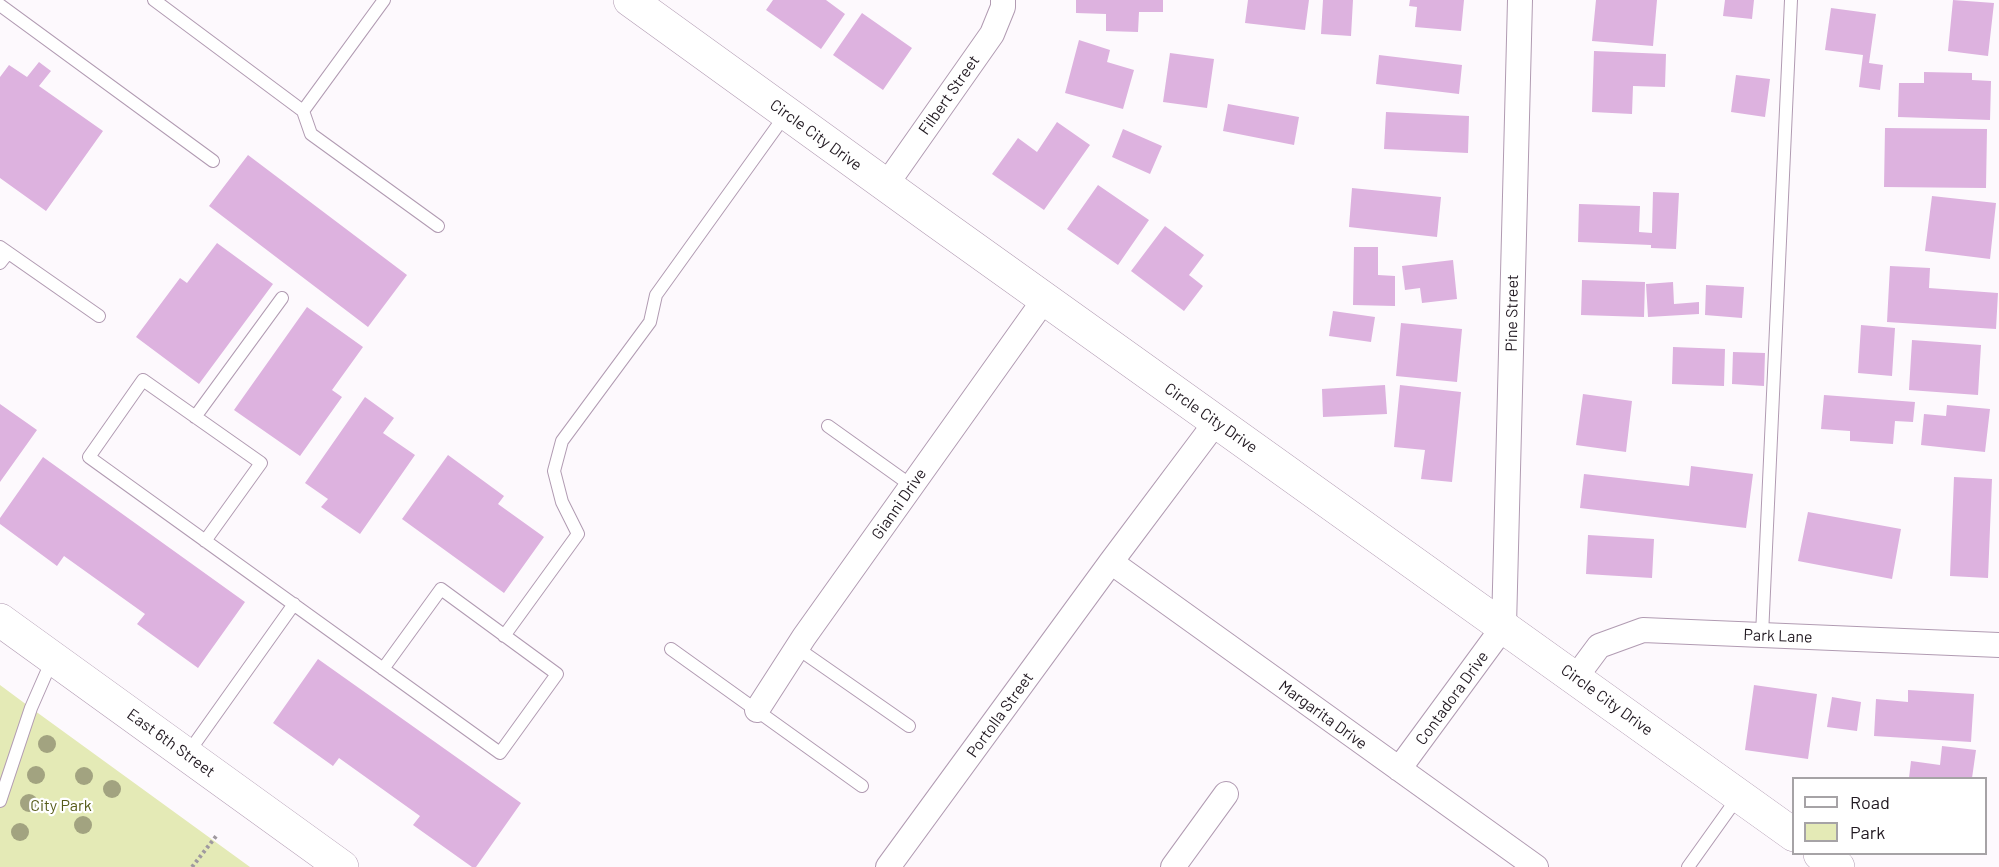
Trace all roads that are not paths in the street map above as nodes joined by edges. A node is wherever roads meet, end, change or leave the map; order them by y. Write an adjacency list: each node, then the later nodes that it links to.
1 (154, 0): 8 (lane)
2 (384, 0): 8 (lane)
3 (630, 0): 9 (street, Circle City Drive)
4 (1003, 0): 11 (street, Filbert Street)
5 (1520, 0): 25 (street, Pine Street)
6 (1791, 0): 26 (lane)
7 (0, 5): 10 (lane)
8 (303, 111): 12 (lane)
9 (786, 114): 11 (street, Circle City Drive); 27 (lane)
10 (213, 161)
11 (886, 185): 15 (street, Circle City Drive)
12 (438, 226)
13 (2, 254): 16 (lane)
14 (282, 298): 17 (lane)
15 (1044, 300): 18 (street, Circle City Drive); 20 (street, Gianni Drive)
16 (99, 316)
17 (195, 417): 21 (lane); 21 (lane)
18 (1216, 422): 22 (street, Portolla Street); 25 (street, Circle City Drive)
19 (828, 426): 20 (lane)
20 (912, 486): 29 (street, Gianni Drive)
21 (206, 541): 23 (lane)
22 (1111, 562): 37 (street, Margarita Drive); 45 (street, Portolla Street)
23 (294, 604): 32 (lane); 36 (lane)
24 (0, 620): 31 (street, East 6th Street)
25 (1504, 626): 33 (street, Circle City Drive); 37 (street, Contadora Drive)
26 (1762, 635): 28 (street, Park Lane); 33 (street, Park Lane)
27 (504, 636): 32 (lane); 32 (lane)
28 (1999, 645)
29 (797, 648): 34 (street, Gianni Drive); 35 (lane)
30 (670, 649): 34 (lane)
31 (53, 659): 36 (street, East 6th Street); 41 (lane)
32 (383, 669)
33 (1576, 677): 40 (street, Circle City Drive)
34 (757, 710): 38 (lane)
35 (909, 726)
36 (187, 754): 44 (street, East 6th Street)
37 (1399, 769): 47 (street, Margarita Drive)
38 (862, 786)
39 (1226, 794): 46 (street)
40 (1739, 796): 42 (street, Circle City Drive); 48 (lane)
41 (0, 801)
42 (1792, 834)
43 (1821, 855): 49 (street)
44 (342, 867)
45 (888, 867)
46 (1173, 867)
47 (1536, 867)
48 (1688, 867)
49 (1838, 867)

